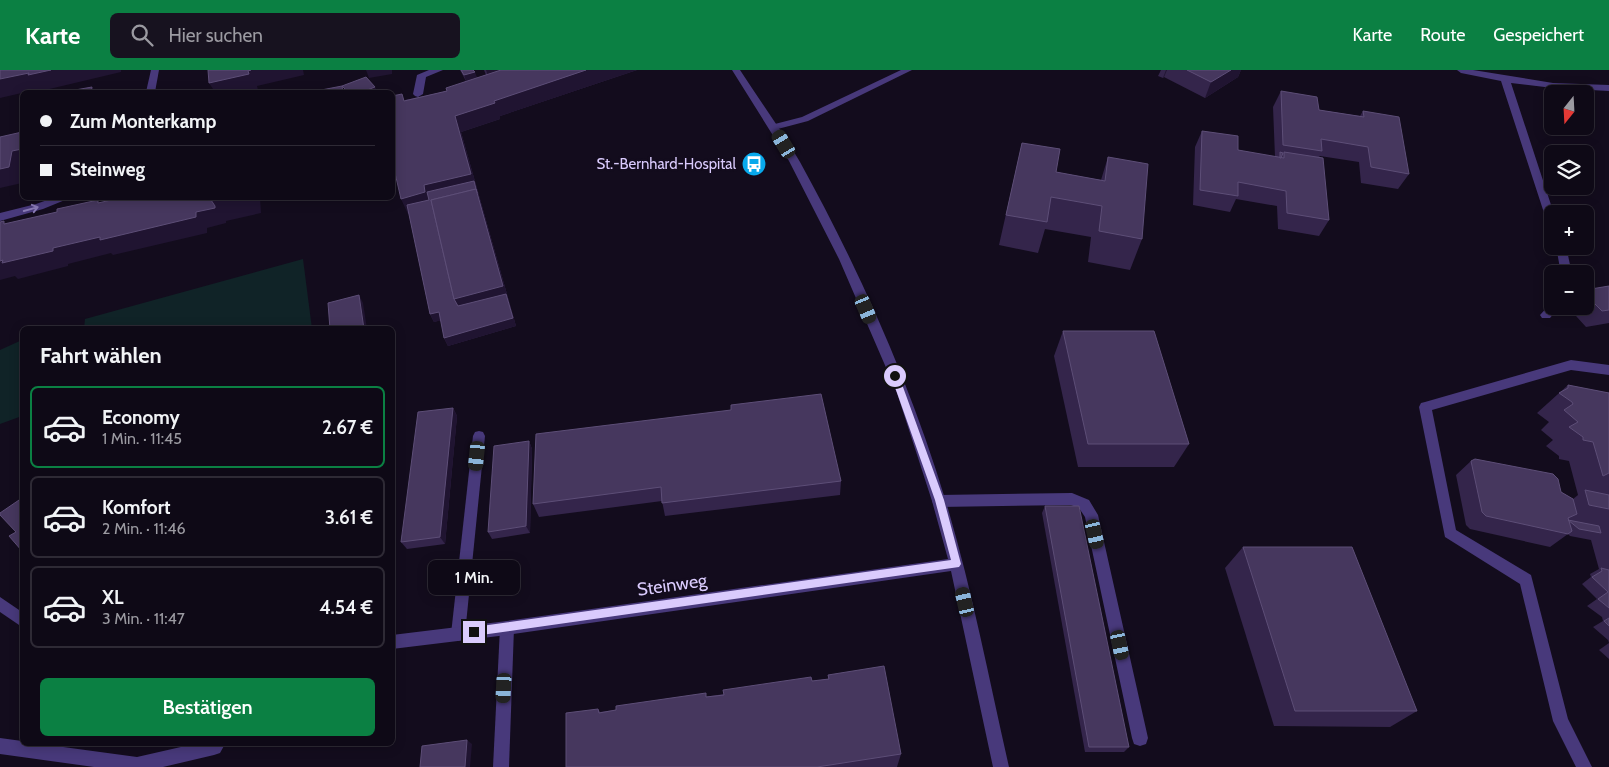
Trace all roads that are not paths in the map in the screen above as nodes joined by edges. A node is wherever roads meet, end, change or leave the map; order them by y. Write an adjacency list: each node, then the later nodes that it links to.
1 (155, 70): 10 (street)
2 (439, 70): 11 (street)
3 (736, 70): 12 (street)
4 (908, 70): 12 (street)
5 (1461, 70): 7 (street)
6 (1526, 70): 8 (street)
7 (1505, 80): 8 (street); 14 (street)
8 (1530, 84): 9 (street)
9 (1609, 88)
10 (151, 90)
11 (418, 94)
12 (774, 127): 18 (street)
13 (56, 200): 15 (street, one-way to 13)
14 (1546, 205)
15 (0, 217)
16 (1609, 370): 30 (street)
17 (479, 436): 23 (street)
18 (939, 500): 19 (street); 25 (street)
19 (956, 564): 22 (street, Steinweg); 29 (street)
20 (0, 604): 21 (street)
21 (20, 619)
22 (507, 628): 23 (street, Steinweg); 28 (street)
23 (458, 634): 24 (street, Steinweg)
24 (395, 642)
25 (1140, 738)
26 (0, 746): 27 (street)
27 (215, 746)
28 (501, 767)
29 (1001, 767)
30 (1584, 767)

